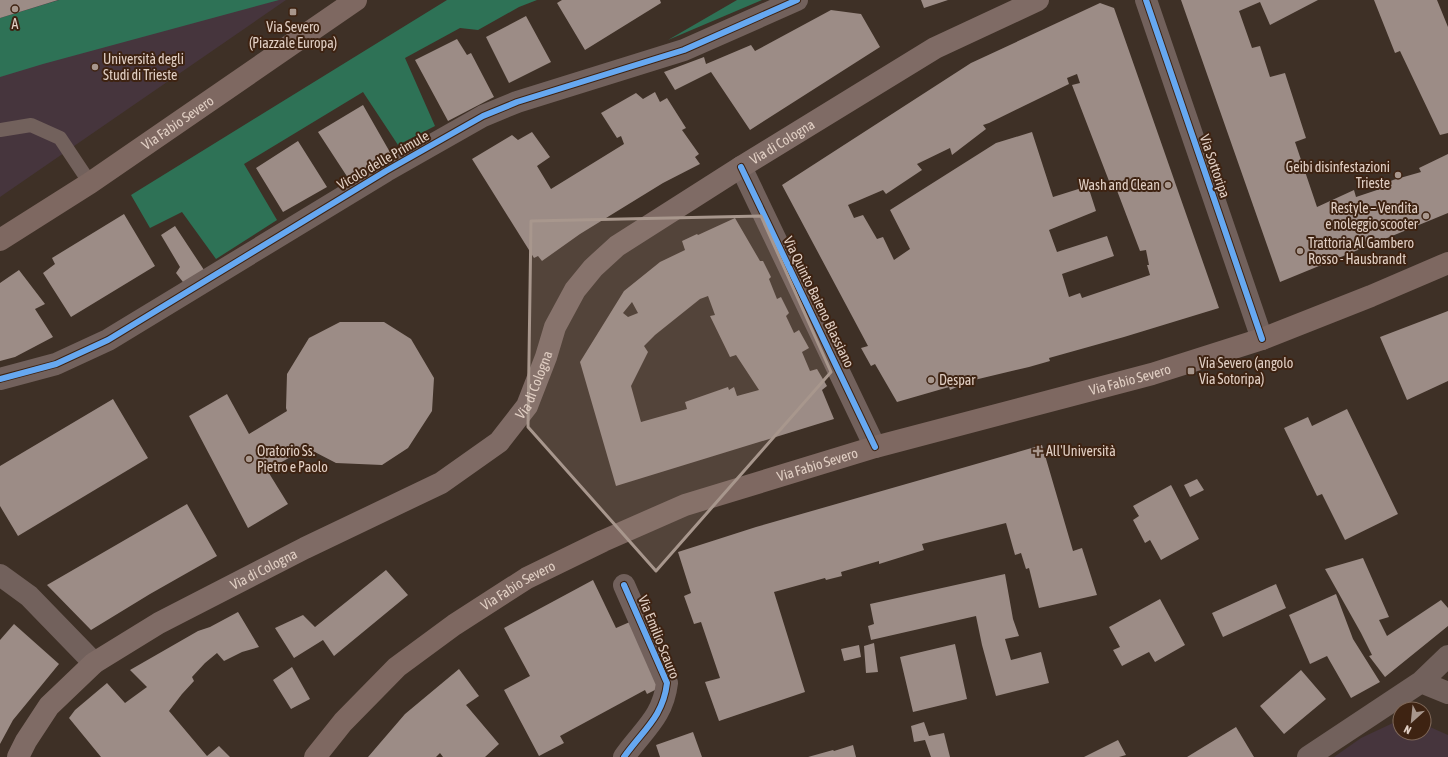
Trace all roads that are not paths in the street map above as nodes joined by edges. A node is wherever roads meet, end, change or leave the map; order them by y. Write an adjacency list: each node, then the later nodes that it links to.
1 (356, 0): 7 (main road, Via Fabio Severo)
2 (796, 0): 11 (street, Vicolo delle Primule)
3 (1038, 0): 6 (main road, Via di Cologna)
4 (1146, 0): 10 (street, Via Sottoripa)
5 (0, 130): 7 (lane)
6 (741, 168): 12 (street, Via Quinto Baieno Blassiano); 16 (main road, Via di Cologna)
7 (90, 183): 8 (main road, Via Fabio Severo)
8 (0, 240)
9 (1448, 263): 10 (main road, Via Fabio Severo)
10 (1262, 339): 12 (main road, Via Fabio Severo)
11 (0, 379)
12 (875, 447): 20 (main road, Via Fabio Severo)
13 (0, 575): 16 (street)
14 (624, 585): 21 (street, Via Emilio Scauro)
15 (1448, 656): 17 (street)
16 (94, 663): 19 (main road, Via di Cologna)
17 (1421, 682): 18 (street); 22 (street)
18 (1448, 693)
19 (18, 757)
20 (315, 757)
21 (624, 757)
22 (1308, 757)

